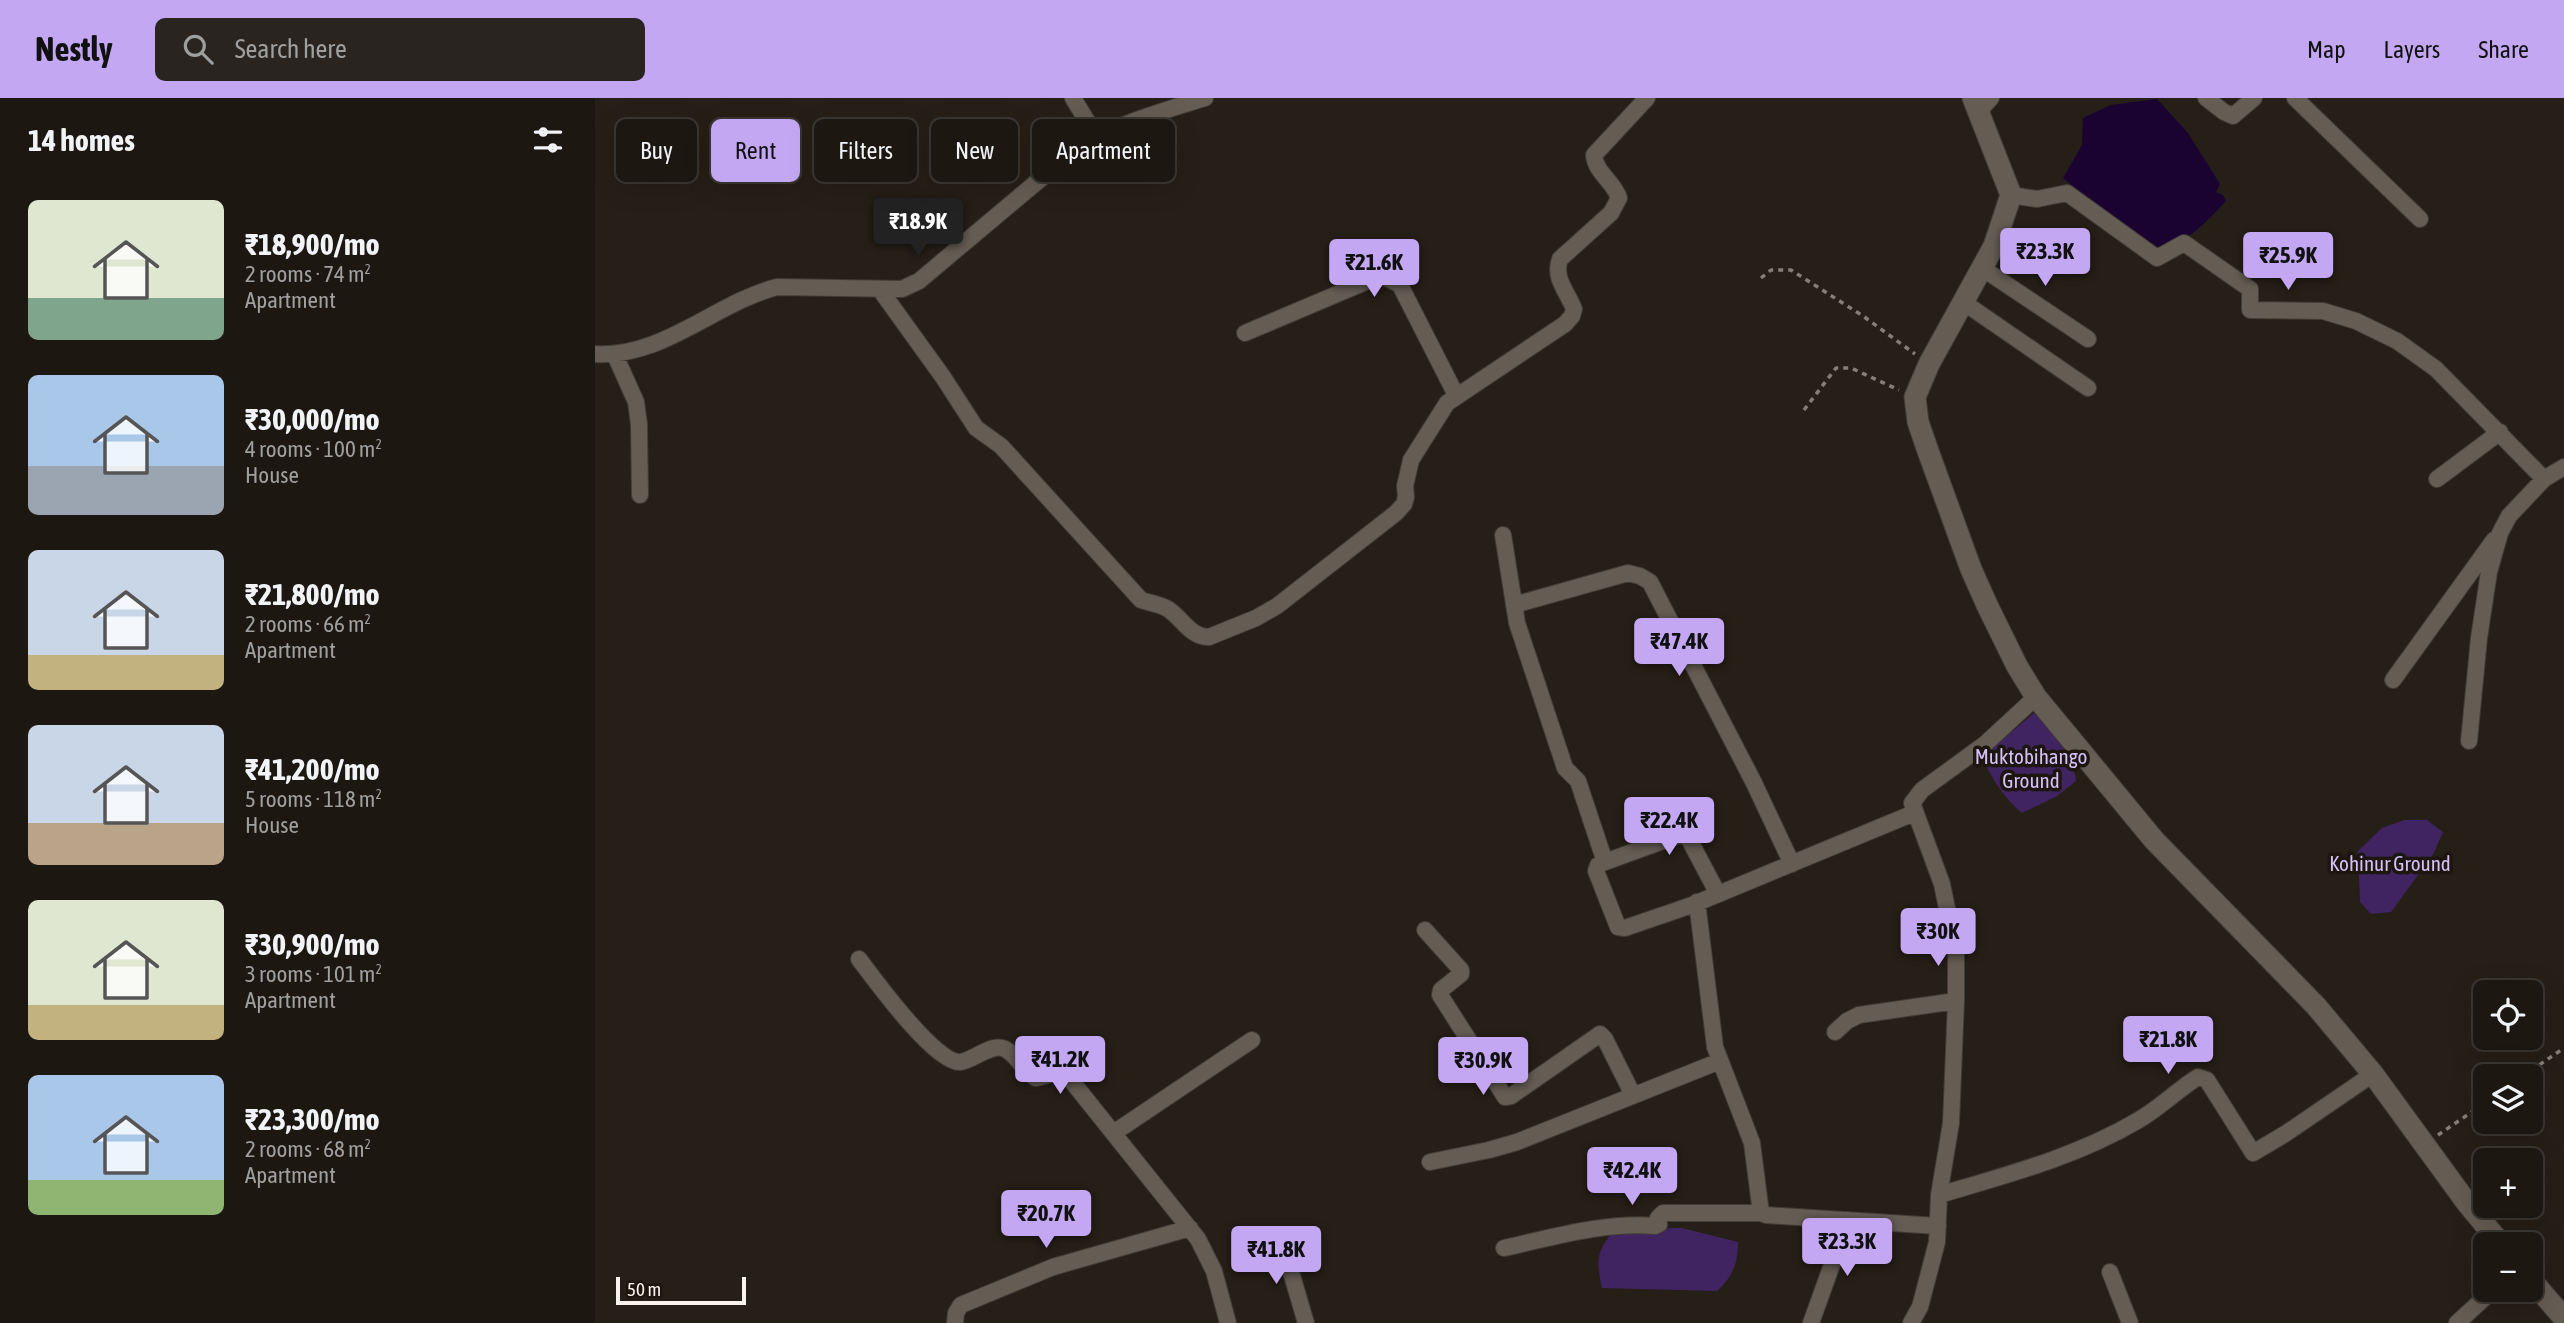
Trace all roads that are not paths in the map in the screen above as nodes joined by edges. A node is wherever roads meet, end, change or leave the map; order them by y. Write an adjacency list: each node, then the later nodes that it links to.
1 (1073, 98): 8 (street)
2 (1205, 98): 9 (street)
3 (1647, 98): 21 (street)
4 (2207, 98): 5 (street)
5 (2254, 98)
6 (2295, 98): 12 (street)
7 (1981, 102): 11 (street)
8 (1086, 119)
9 (1137, 119)
10 (1037, 182): 14 (street)
11 (2011, 195): 13 (street); 22 (street)
12 (2420, 219)
13 (1982, 268): 15 (street); 17 (street)
14 (881, 290): 19 (street); 21 (street)
15 (1963, 302): 20 (street); 31 (street)
16 (1245, 333): 21 (street)
17 (2088, 339)
18 (595, 354): 19 (street)
19 (615, 355): 26 (street)
20 (2088, 388)
21 (1456, 395)
22 (2500, 432): 24 (street); 25 (street)
23 (2564, 467): 25 (street)
24 (2437, 479)
25 (2544, 479): 27 (street)
26 (640, 495)
27 (2500, 533): 30 (street); 32 (street)
28 (1503, 535): 29 (street)
29 (1514, 605): 34 (street); 35 (street)
30 (2393, 680)
31 (2036, 697): 33 (street); 44 (street)
32 (2469, 741)
33 (1914, 813): 35 (street); 40 (street)
34 (1605, 862): 36 (street); 37 (street)
35 (1792, 864): 36 (street)
36 (1718, 894): 37 (street)
37 (1697, 902): 43 (street)
38 (1425, 930): 45 (street)
39 (859, 959): 46 (street)
40 (1956, 1000): 41 (street); 48 (street)
41 (1835, 1032)
42 (1252, 1040): 46 (street)
43 (1720, 1061): 45 (street); 49 (street)
44 (2373, 1074): 48 (street); 53 (street)
45 (1633, 1095): 47 (street)
46 (1115, 1132): 52 (street)
47 (1430, 1162)
48 (1939, 1195): 51 (street)
49 (1761, 1213): 50 (street); 55 (street)
50 (1848, 1220): 51 (street); 63 (street)
51 (1938, 1226): 64 (street)
52 (1191, 1228): 60 (street); 61 (street)
53 (2491, 1232)
54 (1281, 1238): 62 (street)
55 (1504, 1248)
56 (2110, 1272): 65 (street)
57 (2543, 1294): 59 (street)
58 (2480, 1302): 66 (street)
59 (2564, 1318)
60 (955, 1323)
61 (1228, 1323)
62 (1306, 1323)
63 (1811, 1323)
64 (1911, 1323)
65 (2130, 1323)
66 (2457, 1323)

